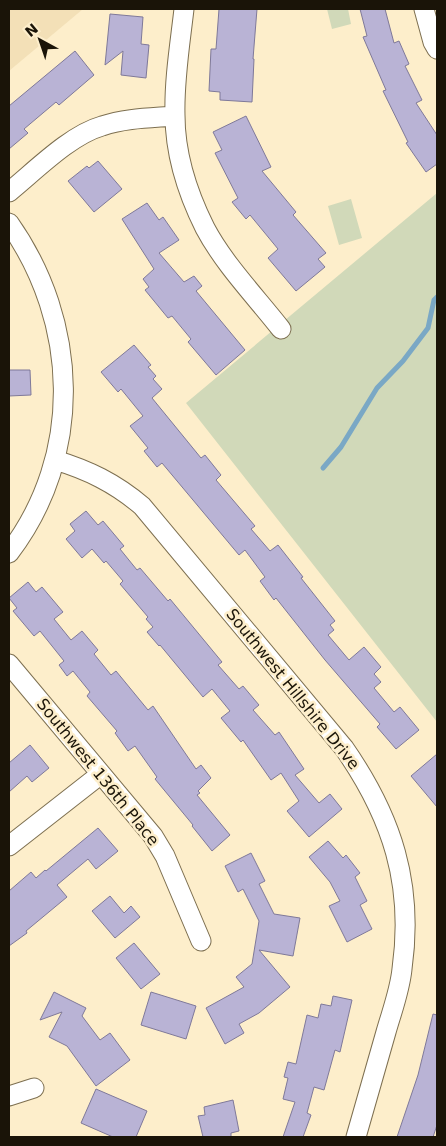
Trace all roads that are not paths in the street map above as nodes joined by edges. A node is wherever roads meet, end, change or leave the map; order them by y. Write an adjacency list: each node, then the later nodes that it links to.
1 (184, 9): 4 (street)
2 (424, 9): 3 (street)
3 (437, 49)
4 (175, 116): 5 (street); 7 (street)
5 (9, 192)
6 (9, 223): 8 (street)
7 (281, 328)
8 (55, 460): 9 (street); 16 (street, Southwest Hillshire Drive)
9 (9, 553)
10 (9, 664): 11 (street, Southwest 136th Place)
11 (102, 774): 12 (street); 13 (street, Southwest 136th Place)
12 (9, 846)
13 (201, 941)
14 (34, 1088): 15 (street)
15 (9, 1096)
16 (356, 1137)

